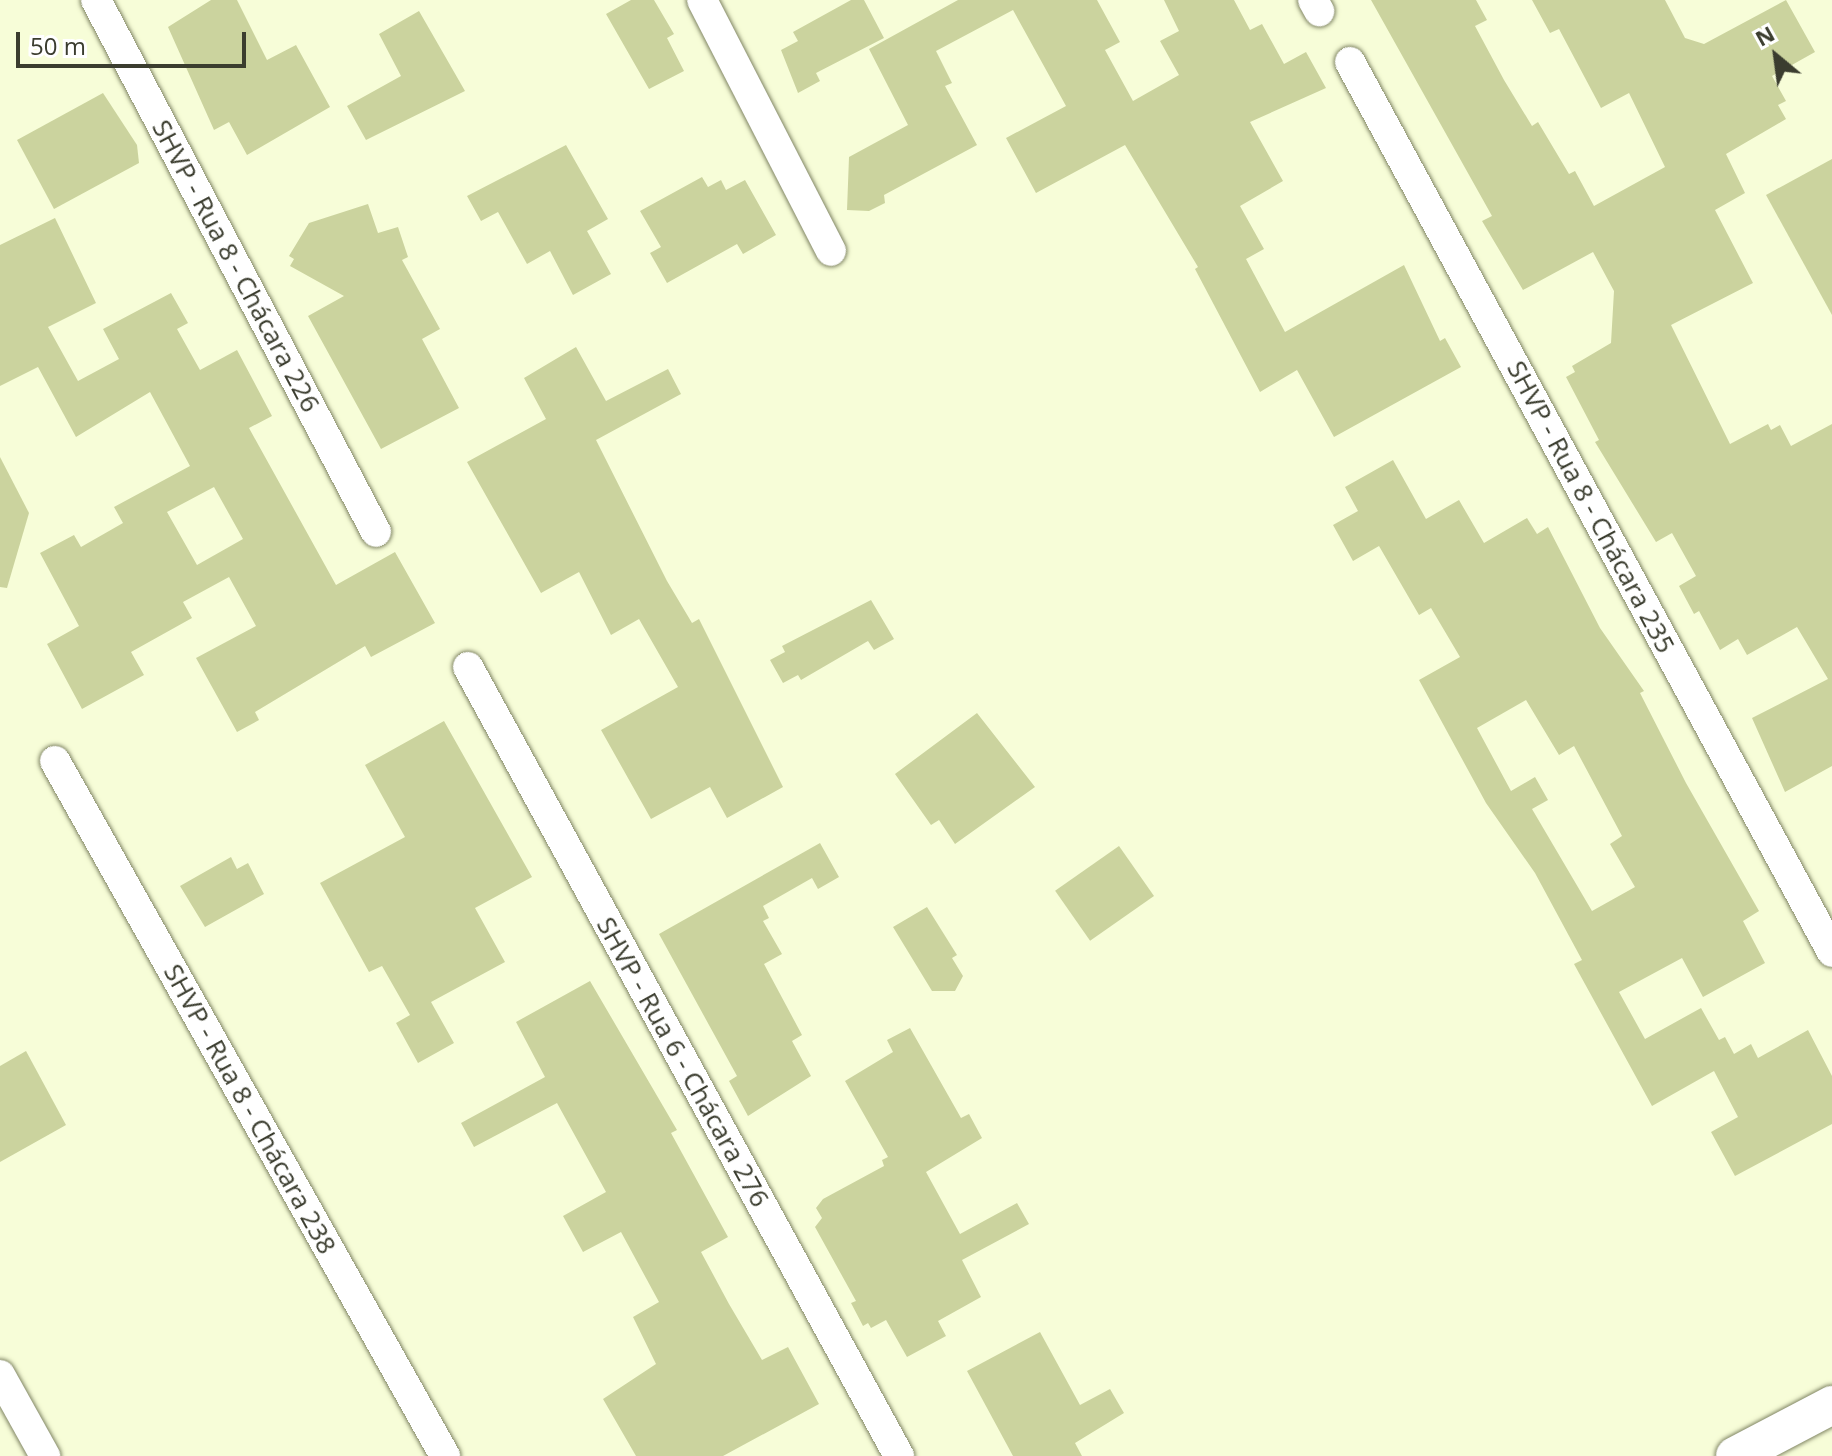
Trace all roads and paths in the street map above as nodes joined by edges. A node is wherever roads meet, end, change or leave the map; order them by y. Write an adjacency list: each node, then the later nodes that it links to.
1 (96, 0): 5 (street, SHVP - Rua 8 - Chácara 226)
2 (702, 0): 4 (street)
3 (1350, 62): 8 (street, SHVP - Rua 8 - Chácara 235)
4 (831, 251)
5 (376, 532)
6 (468, 667): 13 (street, SHVP - Rua 6 - Chácara 276)
7 (55, 761): 12 (street, SHVP - Rua 8 - Chácara 238)
8 (1832, 952)
9 (0, 1375): 11 (street)
10 (1832, 1405): 14 (street)
11 (45, 1456)
12 (445, 1456)
13 (899, 1456)
14 (1735, 1456)

